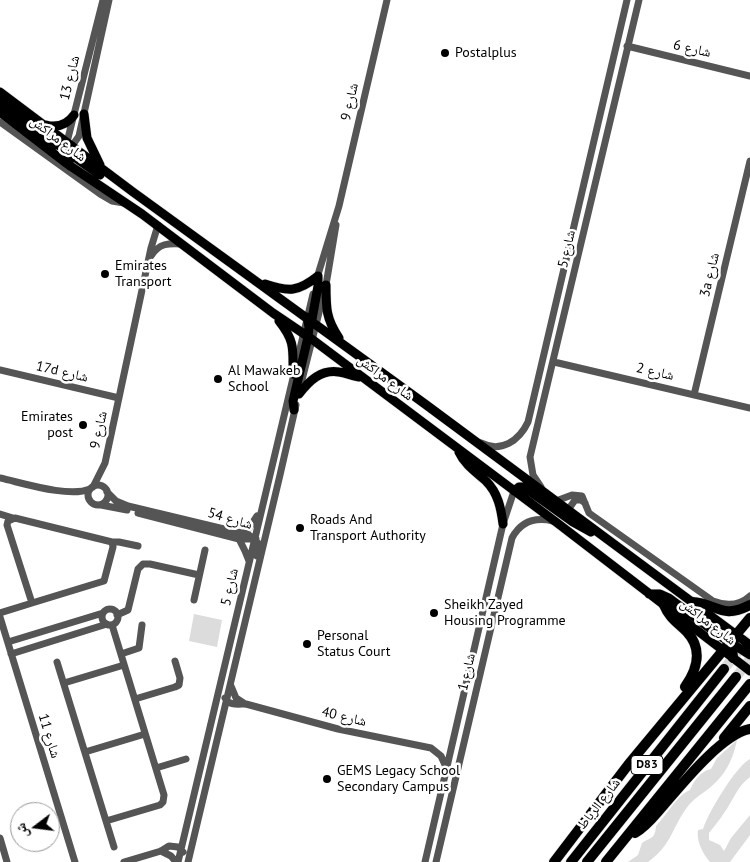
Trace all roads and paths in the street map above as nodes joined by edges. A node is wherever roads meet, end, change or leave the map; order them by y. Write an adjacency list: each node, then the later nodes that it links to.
1 (103, 0): 12 (street, شارع 13)
2 (109, 0): 11 (street, شارع 13)
3 (387, 0): 21 (street, شارع 9)
4 (627, 0): 30 (street, شارع 5)
5 (639, 0): 6 (street, شارع 5)
6 (627, 46): 7 (street, شارع 6); 31 (street, شارع 5)
7 (750, 76)
8 (0, 92): 14 (main road, شارع مراكش)
9 (0, 102): 15 (main road)
10 (0, 112): 17 (main road, شارع مراكش)
11 (84, 114): 15 (street, شارع 13); 18 (main road)
12 (74, 115): 14 (main road); 15 (street, شارع 13)
13 (0, 122): 20 (street)
14 (44, 125): 15 (main road, شارع مراكش)
15 (68, 145): 17 (street, شارع 13); 18 (main road, شارع مراكش)
16 (750, 161): 40 (street, 3a شارع)
17 (68, 165): 19 (main road); 20 (main road, شارع مراكش)
18 (103, 170): 19 (main road, شارع مراكش)
19 (133, 192): 26 (main road, شارع مراكش)
20 (126, 203): 22 (main road, شارع مراكش)
21 (338, 209): 25 (street, شارع 9); 27 (street, شارع 9)
22 (158, 225): 23 (main road, شارع مراكش); 24 (street, شارع 9)
23 (183, 244): 24 (street); 28 (main road, شارع مراكش)
24 (151, 256): 41 (street, شارع 9)
25 (318, 276): 26 (main road); 32 (main road)
26 (256, 281): 32 (main road, شارع مراكش)
27 (326, 285): 32 (street, شارع 9); 33 (main road)
28 (242, 289): 29 (main road, شارع مراكش); 32 (main road)
29 (273, 313): 32 (main road, شارع مراكش); 37 (main road)
30 (553, 316): 31 (street); 44 (street, شارع 5)
31 (563, 319): 35 (street, شارع 5)
32 (310, 329): 33 (main road, شارع مراكش); 34 (main road); 37 (street, شارع 5); 38 (main road, شارع مراكش); 39 (street, شارع 5); 43 (main road)
33 (343, 345): 34 (main road, شارع مراكش)
34 (367, 362): 44 (main road, شارع مراكش)
35 (554, 362): 40 (street, شارع 2); 53 (street, شارع 5)
36 (0, 370): 41 (street, 17d شارع)
37 (293, 374): 56 (street, شارع 5)
38 (362, 377): 39 (main road); 45 (main road, شارع مراكش)
39 (299, 394): 43 (street, شارع 5)
40 (694, 394): 42 (street, شارع 2)
41 (119, 398): 46 (street, شارع 9)
42 (750, 408)
43 (294, 410): 62 (street, شارع 5)
44 (467, 435): 53 (main road, شارع مراكش)
45 (458, 450): 51 (main road, شارع مراكش); 61 (main road)
46 (105, 463): 48 (street, شارع 9); 50 (street, شارع 9)
47 (0, 478): 49 (street)
48 (92, 488): 49 (street); 50 (street); 52 (street)
49 (49, 489): 52 (street)
50 (107, 491): 55 (street); 64 (street, شارع 54)
51 (514, 491): 60 (main road, شارع مراكش); 61 (street, شارع 1); 63 (main road)
52 (89, 498): 55 (street)
53 (553, 499): 54 (street); 57 (main road, شارع مراكش)
54 (585, 504): 57 (street); 72 (street)
55 (101, 505): 64 (street, شارع 54)
56 (262, 509): 64 (street); 65 (street, شارع 5)
57 (568, 510): 63 (main road, شارع مراكش)
58 (0, 515): 59 (street)
59 (10, 521): 66 (street); 75 (street)
60 (556, 522): 71 (main road, شارع مراكش); 111 (street, شارع 1)
61 (504, 524): 114 (street, شارع 1)
62 (266, 534): 65 (street); 83 (street, شارع 5)
63 (601, 534): 74 (main road, شارع مراكش)
64 (239, 536): 65 (street, شارع 54); 69 (street)
65 (255, 539): 69 (street, شارع 5); 83 (street)
66 (112, 542): 67 (street); 75 (street)
67 (138, 546)
68 (205, 550): 70 (street)
69 (249, 562): 86 (street, شارع 5)
70 (200, 575): 73 (street); 80 (street)
71 (649, 594): 76 (main road, شارع مراكش); 91 (main road)
72 (750, 596)
73 (194, 600)
74 (692, 602): 77 (highway); 91 (main road, شارع مراكش)
75 (32, 603): 78 (street)
76 (664, 605): 91 (main road, شارع مراكش); 107 (highway)
77 (750, 605)
78 (0, 613)
79 (103, 613): 80 (street); 84 (street); 87 (street)
80 (117, 615): 84 (street)
81 (0, 617): 88 (street, شارع 11)
82 (750, 618): 91 (highway)
83 (245, 622): 103 (street, شارع 5)
84 (109, 625): 90 (street); 93 (street)
85 (142, 625): 93 (street)
86 (233, 630): 105 (street); 123 (street, شارع 5)
87 (37, 633): 88 (street); 90 (street)
88 (8, 642): 92 (street, شارع 11)
89 (750, 645): 91 (main road, شارع مراكش)
90 (41, 646): 92 (street)
91 (731, 646): 94 (main road); 99 (main road, شارع مراكش); 107 (highway)
92 (11, 654): 126 (street, شارع 11)
93 (121, 654): 97 (street)
94 (750, 656)
95 (176, 661): 104 (street)
96 (57, 662): 101 (street)
97 (124, 666): 101 (street); 104 (street)
98 (724, 669): 134 (highway, شارع الرباط / D83)
99 (750, 671)
100 (736, 676): 135 (highway, شارع الرباط / D83)
101 (64, 683): 113 (street)
102 (750, 684): 120 (highway)
103 (230, 685): 105 (street, شارع 5); 106 (street)
104 (135, 699): 110 (street)
105 (227, 702): 106 (street, شارع 40); 130 (street, شارع 5)
106 (246, 704): 112 (street, شارع 40)
107 (677, 706): 133 (highway)
108 (750, 706): 115 (highway)
109 (750, 729): 115 (highway)
110 (145, 734): 113 (street); 117 (street)
111 (463, 746): 114 (street); 132 (street, شارع 1)
112 (431, 748): 114 (street, شارع 40); 118 (street)
113 (85, 752): 119 (street)
114 (450, 752): 118 (street, شارع 1)
115 (713, 752): 120 (highway)
116 (186, 759): 117 (street)
117 (156, 768): 119 (street)
118 (447, 768): 131 (street, شارع 1)
119 (106, 821): 122 (street)
120 (629, 835): 136 (highway)
121 (0, 838): 125 (street)
122 (114, 847)
123 (181, 850): 124 (street); 128 (street, شارع 5); 129 (street)
124 (161, 851): 127 (street); 128 (street)
125 (8, 862)
126 (75, 862)
127 (124, 862)
128 (177, 862)
129 (184, 862)
130 (188, 862)
131 (425, 862)
132 (436, 862)
133 (554, 862)
134 (571, 862)
135 (587, 862)
136 (606, 862)

